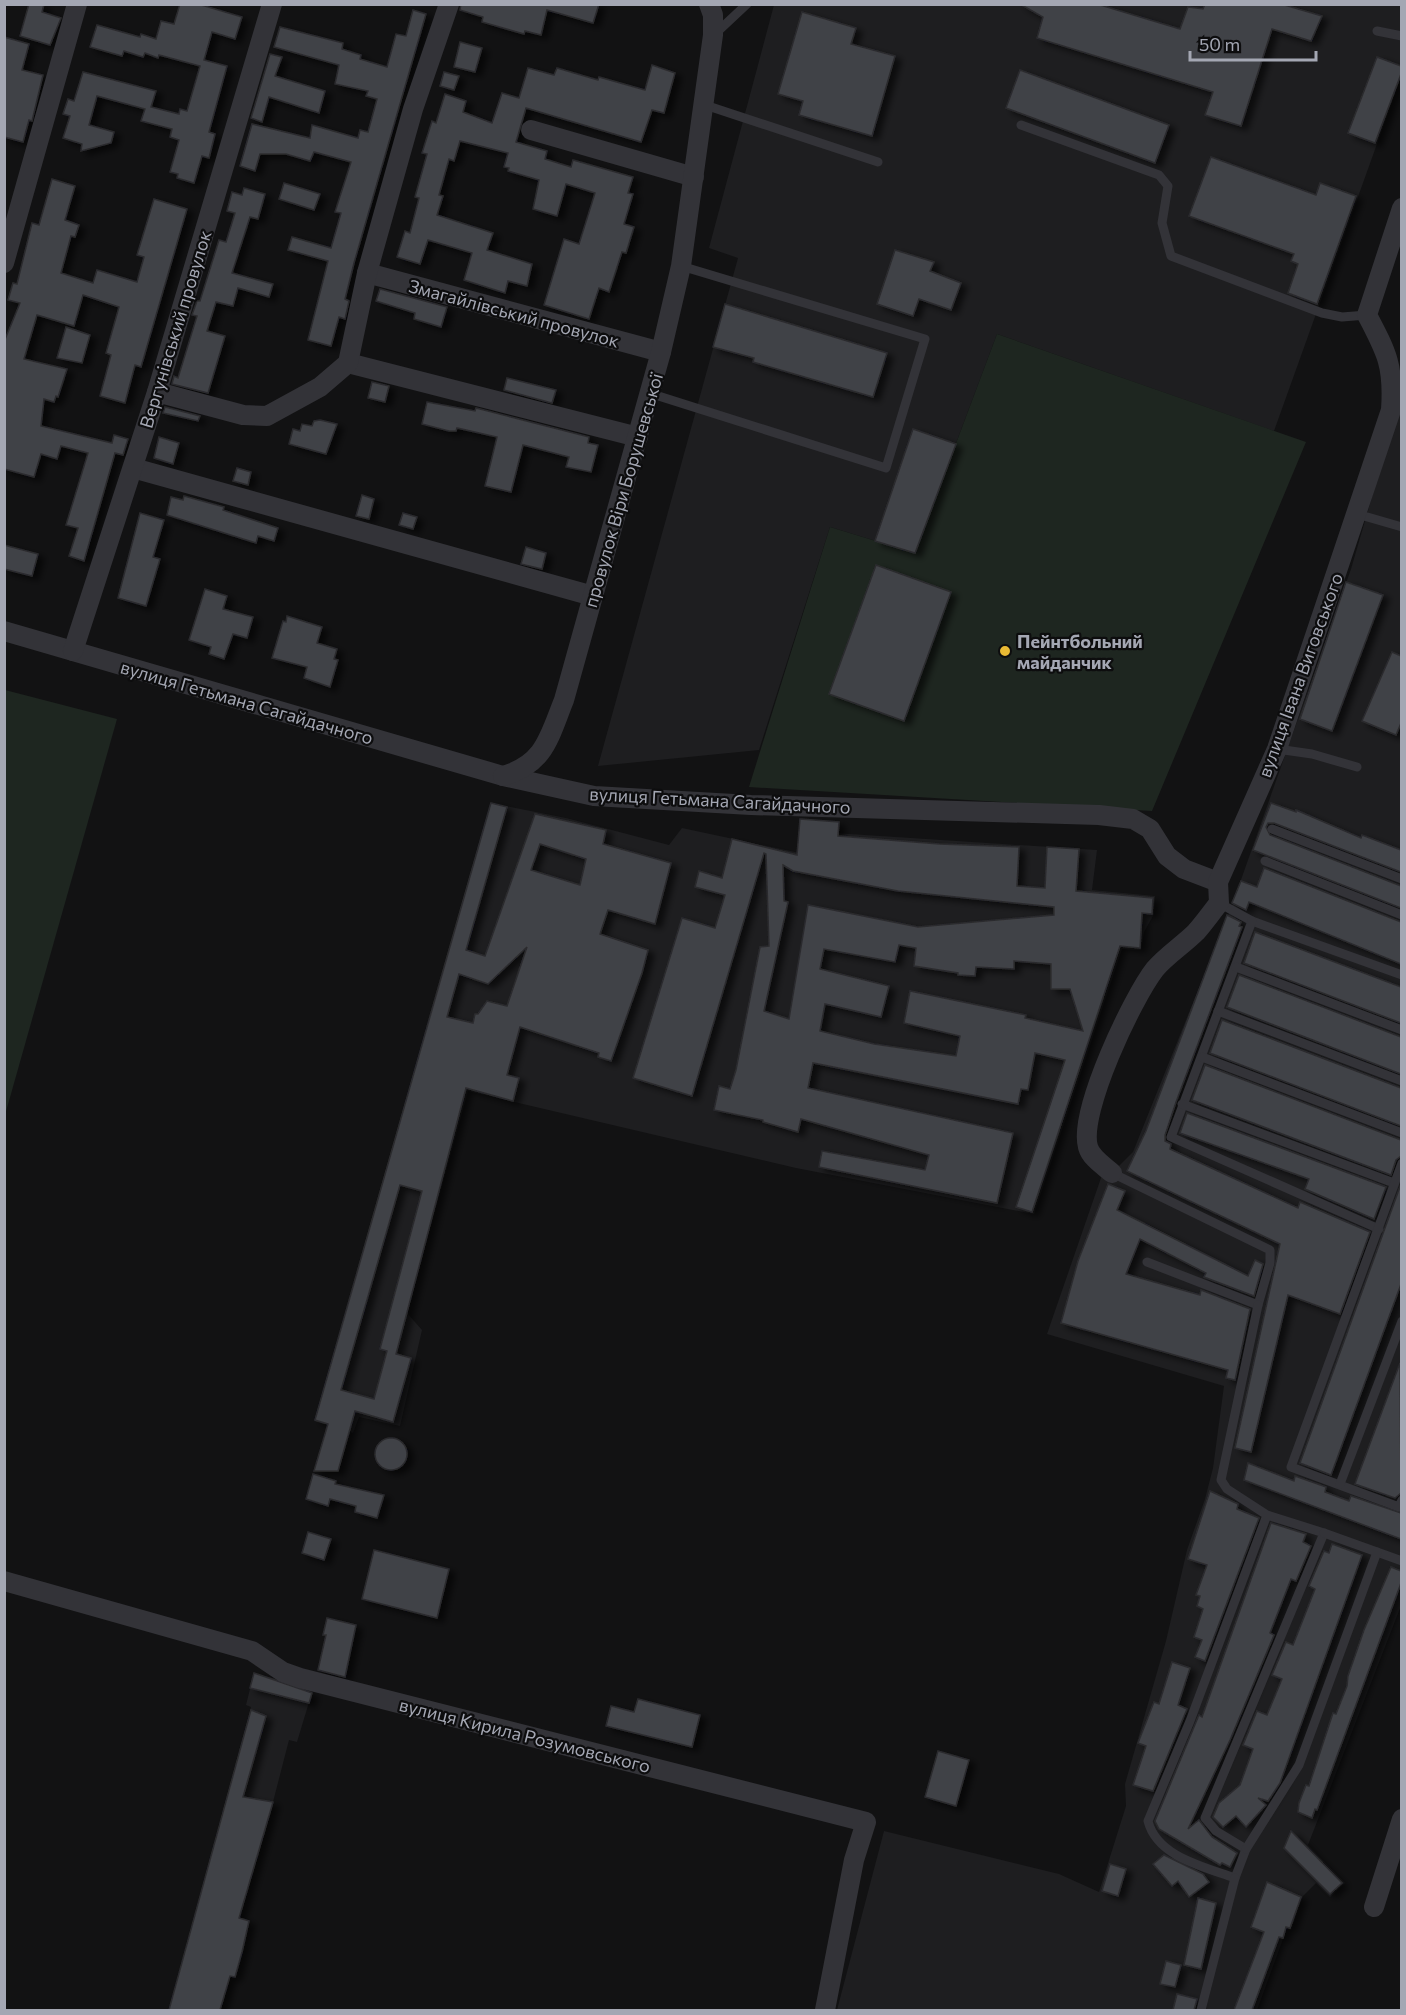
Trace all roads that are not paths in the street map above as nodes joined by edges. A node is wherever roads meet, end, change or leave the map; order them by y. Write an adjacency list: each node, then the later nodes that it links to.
1 (77, 4): 15 (street)
2 (272, 4): 21 (street, Вергунівський провулок)
3 (449, 4): 17 (street)
4 (709, 4): 7 (street, провулок Віри Борушевської)
5 (747, 4): 7 (lane)
6 (1377, 31): 8 (lane)
7 (713, 35): 9 (street, провулок Віри Борушевської)
8 (1401, 36)
9 (705, 105): 12 (lane); 13 (street, провулок Віри Борушевської)
10 (1021, 126): 18 (lane)
11 (531, 130): 13 (street)
12 (879, 162)
13 (694, 177): 16 (street, провулок Віри Борушевської)
14 (1401, 208): 18 (street)
15 (4, 263)
16 (681, 266): 19 (street, провулок Віри Борушевської); 22 (lane)
17 (367, 273): 19 (street, Змагайлівський провулок); 20 (street)
18 (1367, 315): 25 (street, вулиця Івана Виговського)
19 (661, 352): 22 (street, провулок Віри Борушевської)
20 (348, 363): 21 (street); 23 (street)
21 (157, 392): 24 (street, Вергунівський провулок)
22 (649, 393): 23 (street, провулок Віри Борушевської)
23 (638, 437): 27 (street, провулок Віри Борушевської)
24 (133, 468): 27 (street); 29 (street, Вергунівський провулок)
25 (1357, 514): 26 (lane); 30 (street, вулиця Івана Виговського)
26 (1401, 527)
27 (594, 596): 32 (street, провулок Віри Борушевської)
28 (4, 631): 29 (street, вулиця Гетьмана Сагайдачного)
29 (74, 651): 32 (street, вулиця Гетьмана Сагайдачного)
30 (1277, 749): 31 (lane); 36 (street, вулиця Івана Виговського)
31 (1357, 767)
32 (503, 776): 36 (street, вулиця Гетьмана Сагайдачного)
33 (1272, 829): 35 (lane)
34 (1265, 861): 38 (lane)
35 (1401, 879)
36 (1218, 882): 37 (street, вулиця Івана Виговського)
37 (1219, 903): 39 (lane); 49 (street)
38 (1401, 915)
39 (1252, 921): 40 (lane); 41 (lane)
40 (1236, 967): 42 (lane); 43 (lane)
41 (1401, 975)
42 (1218, 1011): 44 (lane); 45 (lane)
43 (1401, 1030)
44 (1202, 1057): 46 (lane); 47 (lane)
45 (1401, 1081)
46 (1182, 1104): 50 (lane); 51 (lane)
47 (1401, 1133)
48 (1401, 1163): 50 (lane)
49 (1112, 1173): 53 (lane)
50 (1394, 1183): 51 (lane)
51 (1378, 1229): 55 (lane)
52 (1147, 1262): 53 (lane)
53 (1258, 1305): 57 (lane)
54 (1401, 1321): 55 (lane)
55 (1340, 1484): 56 (lane)
56 (1401, 1500)
57 (1267, 1515): 58 (lane); 64 (lane)
58 (1324, 1533): 59 (lane); 63 (lane)
59 (1377, 1552): 60 (lane); 63 (lane)
60 (1401, 1561)
61 (4, 1581): 66 (street, вулиця Кирила Розумовського)
62 (1401, 1819): 65 (street)
63 (1246, 1849): 64 (lane)
64 (1235, 1878): 67 (lane)
65 (1374, 1907)
66 (825, 2010)
67 (1201, 2010)

